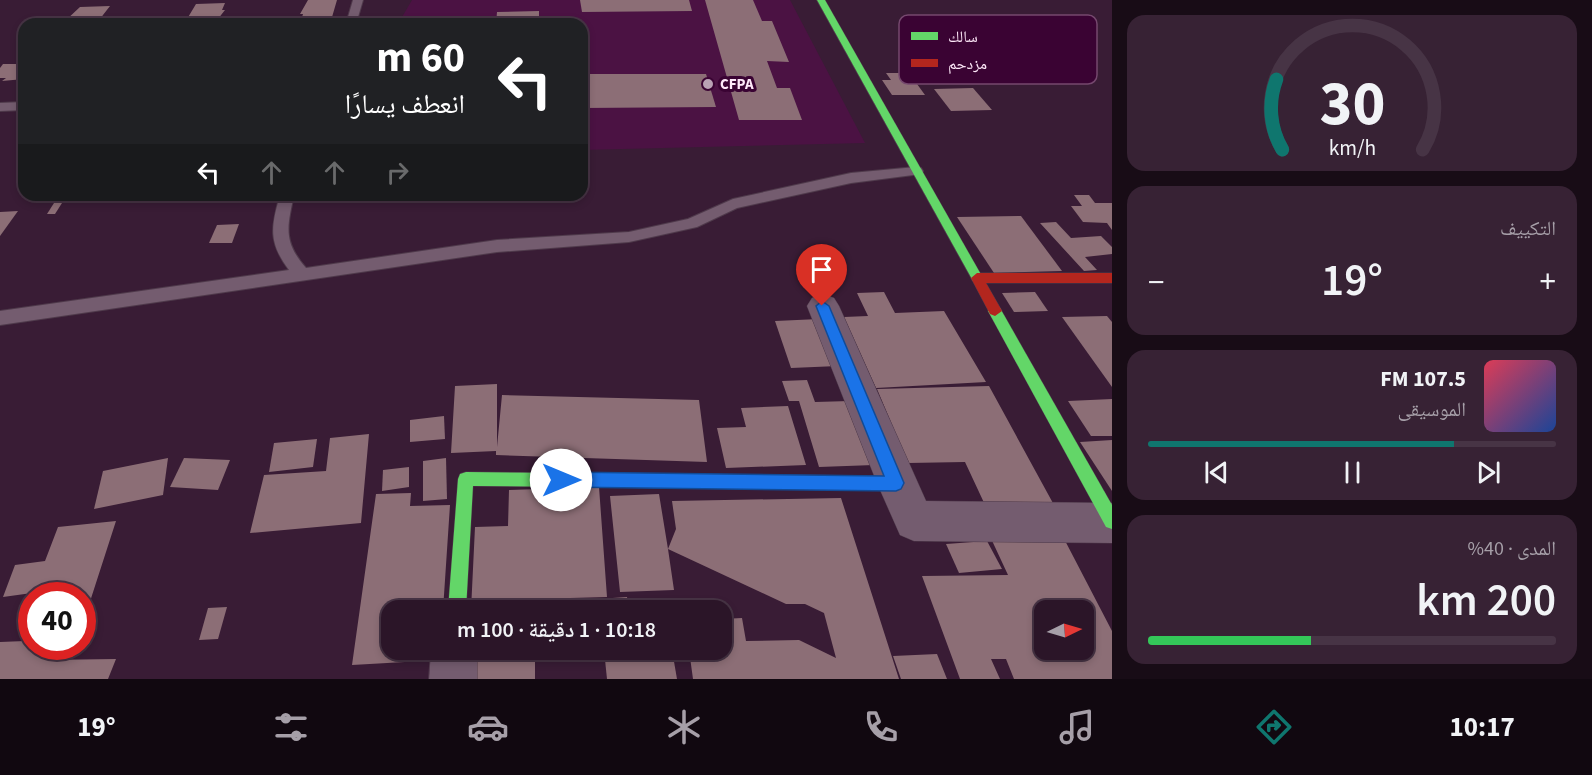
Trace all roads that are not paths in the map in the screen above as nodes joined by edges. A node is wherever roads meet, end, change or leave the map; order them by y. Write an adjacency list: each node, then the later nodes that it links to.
1 (358, 0): 3 (lane)
2 (821, 0): 6 (street)
3 (353, 18)
4 (18, 106): 5 (lane)
5 (0, 107)
6 (916, 171): 8 (lane); 9 (street)
7 (285, 201): 8 (lane)
8 (303, 275): 12 (lane)
9 (976, 278): 10 (street); 14 (street)
10 (1112, 278)
11 (822, 306): 13 (street)
12 (0, 318)
13 (896, 483): 14 (street); 15 (street)
14 (1112, 522)
15 (458, 600)
16 (454, 660): 17 (street)
17 (453, 679)

